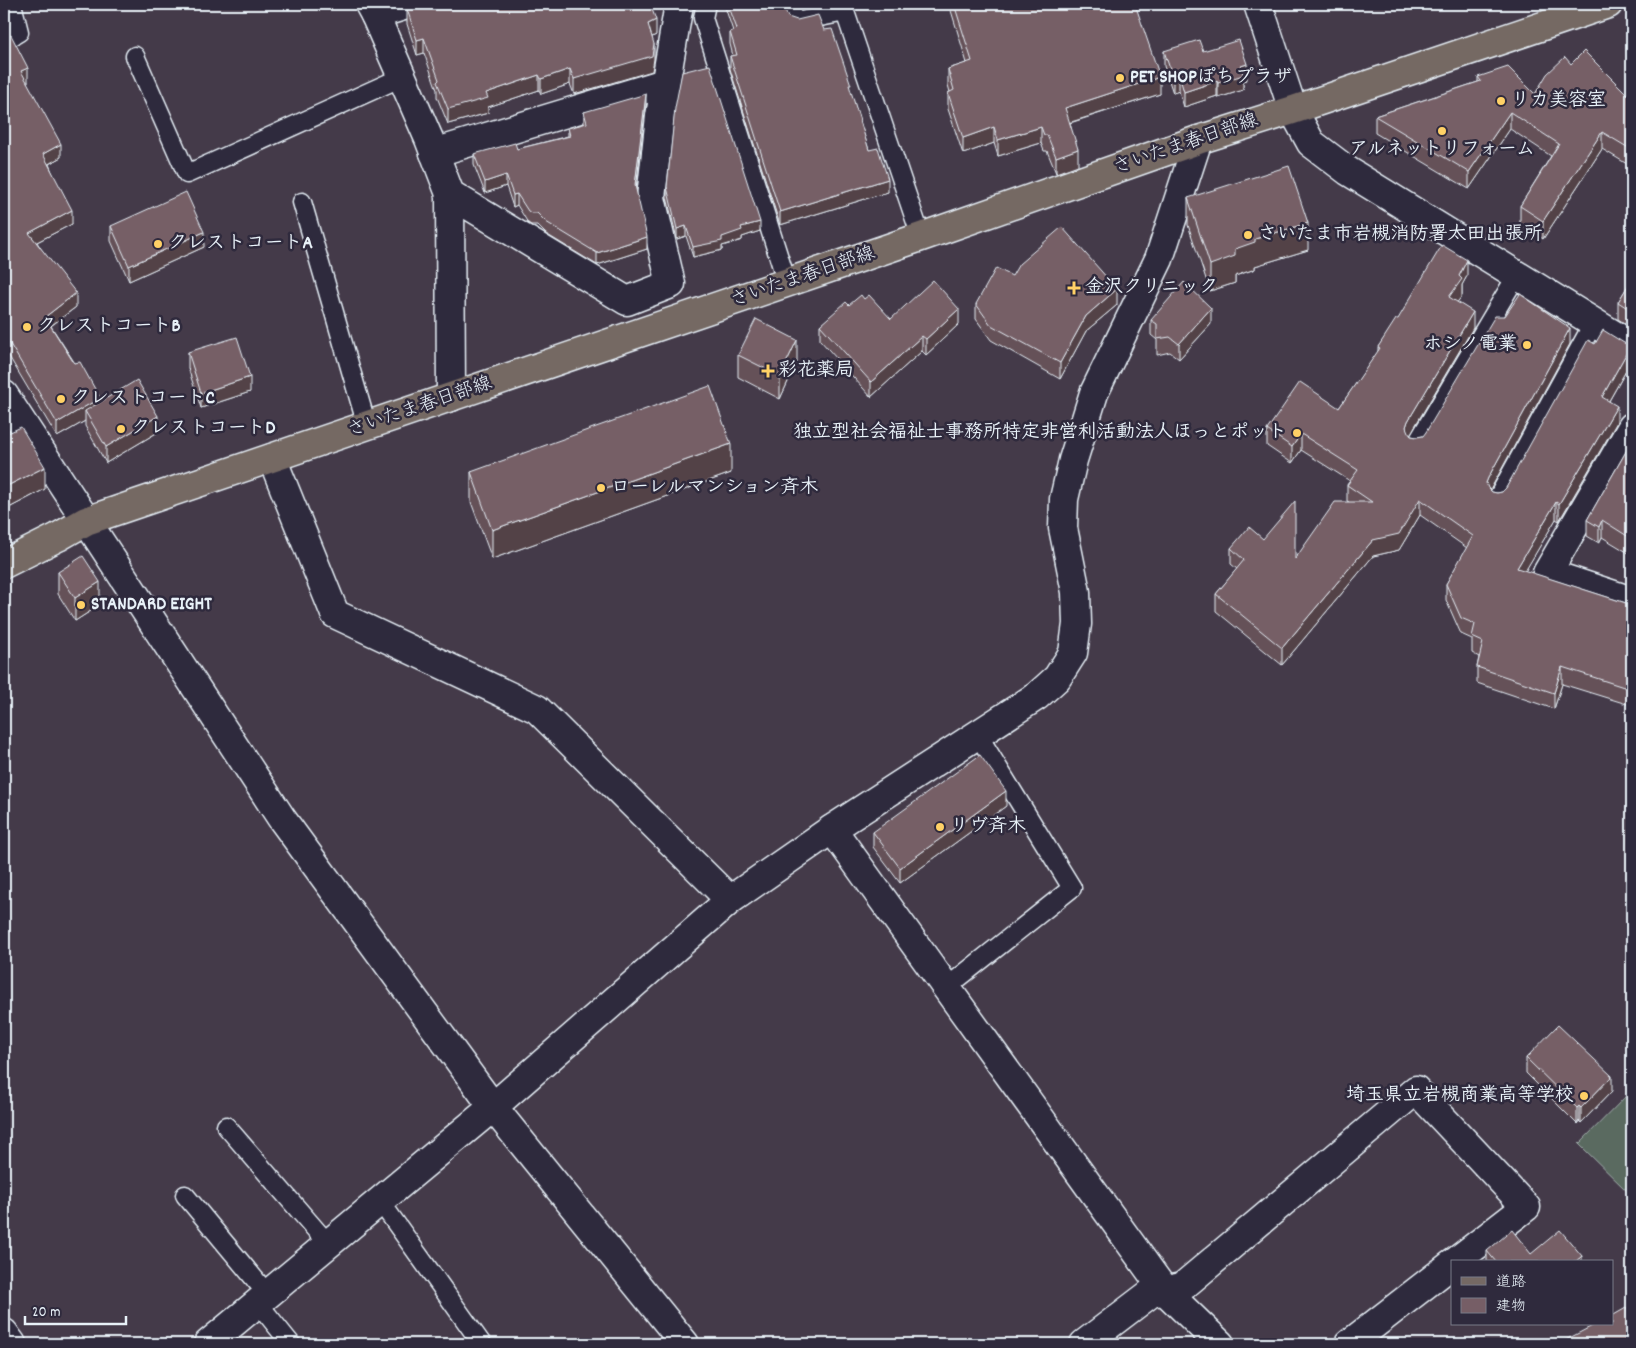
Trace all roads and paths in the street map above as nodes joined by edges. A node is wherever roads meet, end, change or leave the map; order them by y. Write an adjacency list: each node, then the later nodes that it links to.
1 (12, 4): 9 (lane)
2 (410, 4): 8 (street)
3 (680, 4): 12 (street)
4 (706, 4): 20 (lane)
5 (787, 4): 18 (lane)
6 (1258, 4): 13 (street)
7 (1608, 4): 13 (main road, さいたま春日部線)
8 (372, 9): 11 (street)
9 (4, 41)
10 (135, 56): 11 (lane)
11 (402, 77): 15 (street)
12 (665, 83): 15 (street); 16 (street)
13 (1293, 110): 14 (main road, さいたま春日部線); 19 (street)
14 (1198, 140): 18 (main road, さいたま春日部線); 33 (street)
15 (434, 153): 16 (street)
16 (450, 194): 24 (street)
17 (302, 202): 25 (lane)
18 (921, 238): 20 (main road, さいたま春日部線)
19 (1517, 275): 21 (street); 27 (lane)
20 (787, 283): 24 (main road, さいたま春日部線)
21 (1594, 322): 22 (street); 29 (lane)
22 (1632, 346)
23 (4, 395): 30 (street)
24 (451, 397): 25 (main road, さいたま春日部線)
25 (367, 426): 28 (main road, さいたま春日部線)
26 (1632, 427): 32 (street)
27 (1417, 444)
28 (272, 458): 30 (main road, さいたま春日部線); 35 (street)
29 (1497, 499)
30 (86, 521): 31 (main road, さいたま春日部線); 37 (street)
31 (4, 564)
32 (1632, 601)
33 (978, 735): 34 (street); 36 (lane)
34 (832, 829): 35 (street); 36 (street)
35 (730, 900): 37 (street)
36 (946, 988): 44 (street)
37 (494, 1107): 40 (street); 51 (street)
38 (226, 1126): 41 (lane)
39 (185, 1195): 45 (lane)
40 (380, 1202): 41 (street); 50 (lane)
41 (328, 1244): 45 (street)
42 (1458, 1260): 44 (street)
43 (1451, 1265): 54 (street)
44 (1164, 1290): 52 (street); 53 (street)
45 (263, 1299): 48 (street); 49 (lane)
46 (4, 1333): 47 (street)
47 (12, 1344)
48 (208, 1344)
49 (291, 1344)
50 (482, 1344)
51 (685, 1344)
52 (1084, 1344)
53 (1220, 1344)
54 (1349, 1344)

